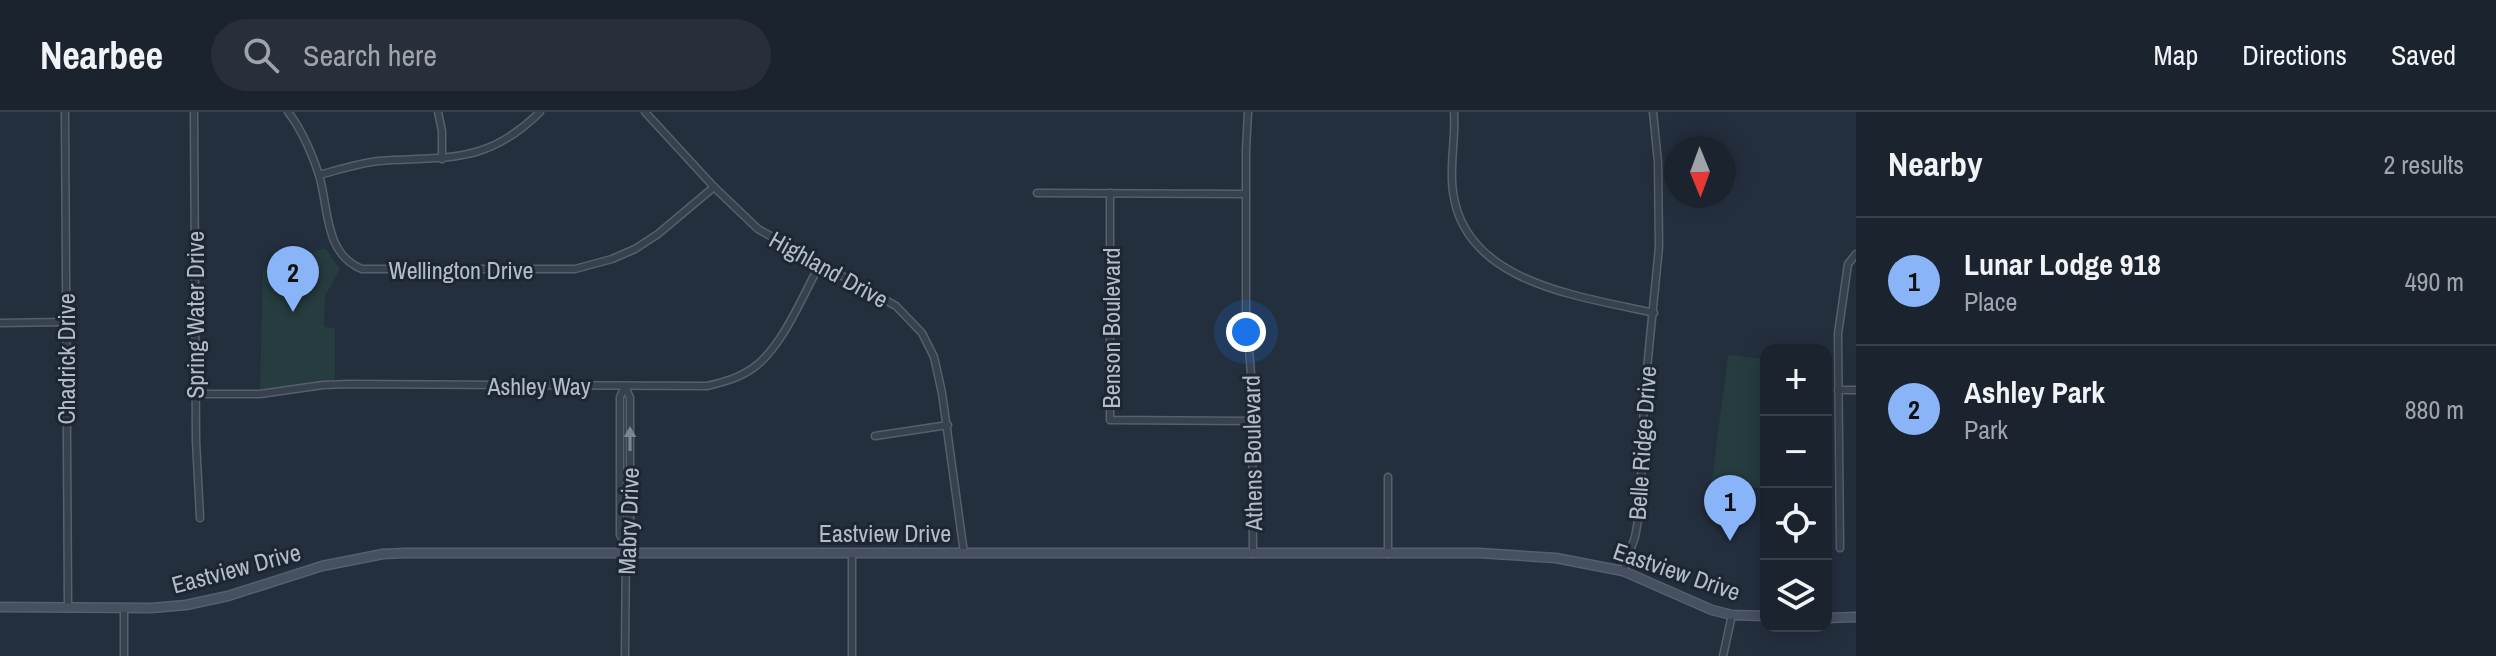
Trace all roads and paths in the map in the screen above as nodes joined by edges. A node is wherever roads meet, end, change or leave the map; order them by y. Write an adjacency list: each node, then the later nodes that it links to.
1 (65, 112): 19 (street, Chadrick Drive)
2 (194, 112): 24 (street, Spring Water Drive)
3 (288, 112): 11 (street, Wellington Drive)
4 (438, 112): 10 (street)
5 (540, 112): 10 (street)
6 (645, 112): 12 (street, Highland Drive)
7 (1248, 112): 15 (street, Athens Boulevard)
8 (1454, 112): 18 (street)
9 (1653, 112): 18 (street, Belle Ridge Drive)
10 (442, 159): 11 (street)
11 (319, 175): 12 (street, Wellington Drive)
12 (714, 187): 17 (street, Highland Drive)
13 (1037, 193): 14 (street)
14 (1110, 193): 15 (street); 25 (street, Benson Boulevard)
15 (1246, 194): 25 (street, Athens Boulevard)
16 (1856, 254): 22 (street)
17 (820, 264): 21 (street, Ashley Way); 26 (street, Highland Drive)
18 (1654, 313): 36 (street, Belle Ridge Drive)
19 (65, 322): 20 (street); 38 (street, Chadrick Drive)
20 (0, 323)
21 (625, 386): 24 (street, Ashley Way); 31 (street, Mabry Drive)
22 (1838, 390): 23 (street); 30 (street)
23 (1856, 390)
24 (195, 394): 29 (street, Spring Water Drive)
25 (1251, 421): 34 (street, Athens Boulevard)
26 (948, 425): 27 (street); 32 (street, Highland Drive)
27 (875, 436)
28 (1388, 477): 35 (street)
29 (200, 518)
30 (1840, 548)
31 (626, 549): 33 (street, Eastview Drive); 39 (street, Eastview Drive); 45 (street, Mabry Drive)
32 (964, 553): 33 (street, Eastview Drive); 34 (street, Eastview Drive)
33 (852, 554): 46 (street)
34 (1253, 554): 35 (street, Eastview Drive)
35 (1388, 554): 36 (street, Eastview Drive)
36 (1623, 571): 40 (street, Eastview Drive)
37 (0, 607): 38 (street, Eastview Drive)
38 (68, 607): 39 (street, Eastview Drive)
39 (124, 608): 44 (street)
40 (1732, 615): 41 (street, Eastview Drive); 47 (street)
41 (1760, 616)
42 (1856, 617): 43 (street)
43 (1832, 618)
44 (124, 656)
45 (625, 656)
46 (852, 656)
47 (1723, 656)

